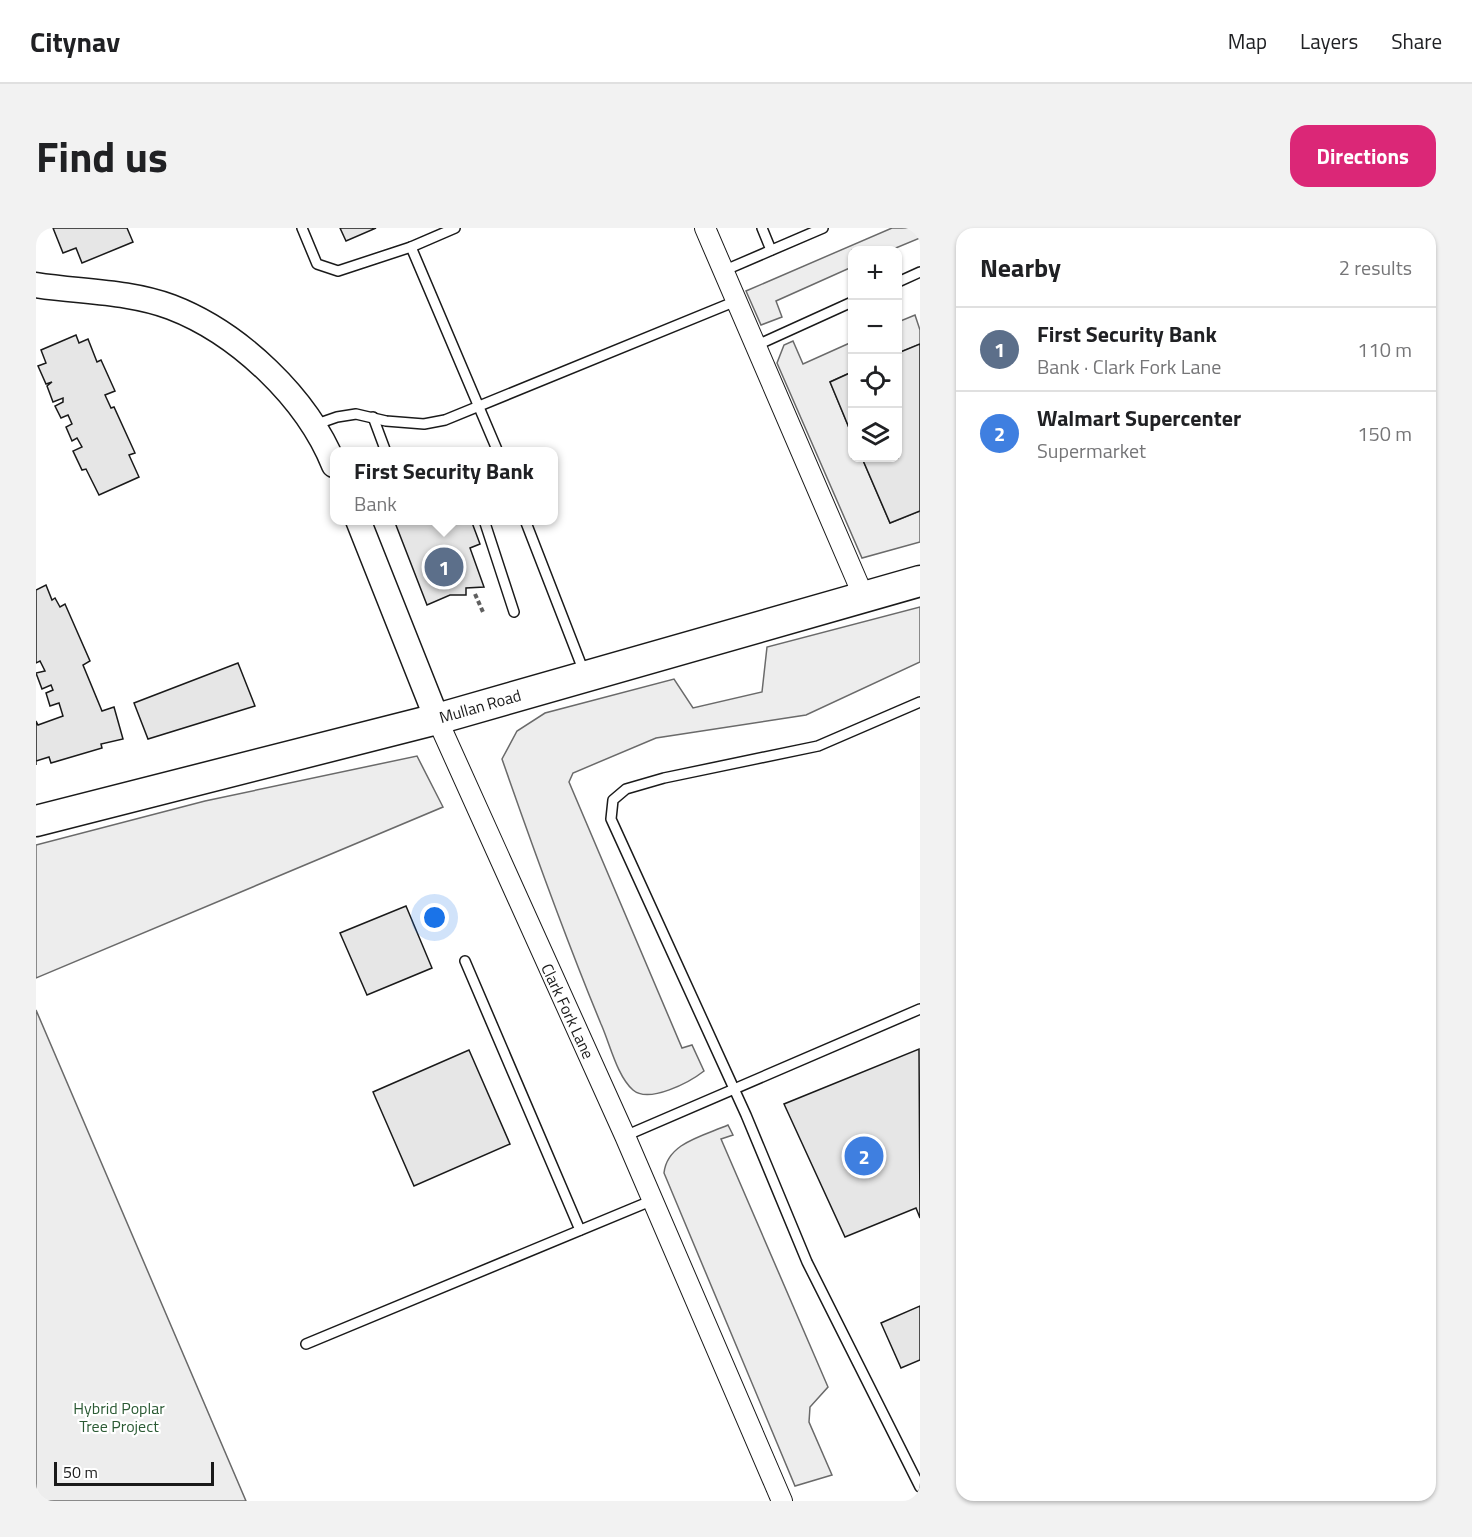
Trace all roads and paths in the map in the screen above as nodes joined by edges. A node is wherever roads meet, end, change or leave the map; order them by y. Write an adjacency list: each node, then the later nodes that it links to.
1 (302, 228): 6 (lane)
2 (455, 228): 6 (lane)
3 (705, 228): 8 (street)
4 (762, 228): 7 (lane)
5 (823, 228): 7 (lane)
6 (411, 247): 15 (lane)
7 (771, 250): 8 (lane)
8 (723, 271): 12 (street)
9 (920, 272): 10 (lane)
10 (902, 280)
11 (36, 285): 17 (street)
12 (735, 301): 14 (street); 15 (lane)
13 (848, 304): 14 (lane)
14 (755, 346): 26 (street)
15 (480, 406): 16 (lane); 19 (lane)
16 (374, 417): 17 (lane); 18 (lane)
17 (312, 425): 20 (street)
18 (384, 447)
19 (496, 447)
20 (330, 455)
21 (360, 525): 31 (street, Clark Fork Lane)
22 (486, 525): 28 (lane)
23 (527, 525): 29 (lane)
24 (920, 580): 26 (main road, Mullan Road)
25 (476, 594): 27 (path)
26 (863, 596): 29 (main road, Mullan Road)
27 (483, 612)
28 (514, 612)
29 (586, 676): 31 (main road, Mullan Road)
30 (920, 702): 35 (lane)
31 (437, 718): 32 (main road, Mullan Road); 36 (street, Clark Fork Lane)
32 (36, 821)
33 (465, 961): 38 (lane)
34 (920, 1009): 35 (lane)
35 (734, 1089): 36 (lane); 40 (lane)
36 (625, 1136): 37 (street, Clark Fork Lane)
37 (652, 1200): 38 (lane); 41 (street, Clark Fork Lane)
38 (580, 1230): 39 (lane)
39 (306, 1344)
40 (920, 1487)
41 (782, 1501)

